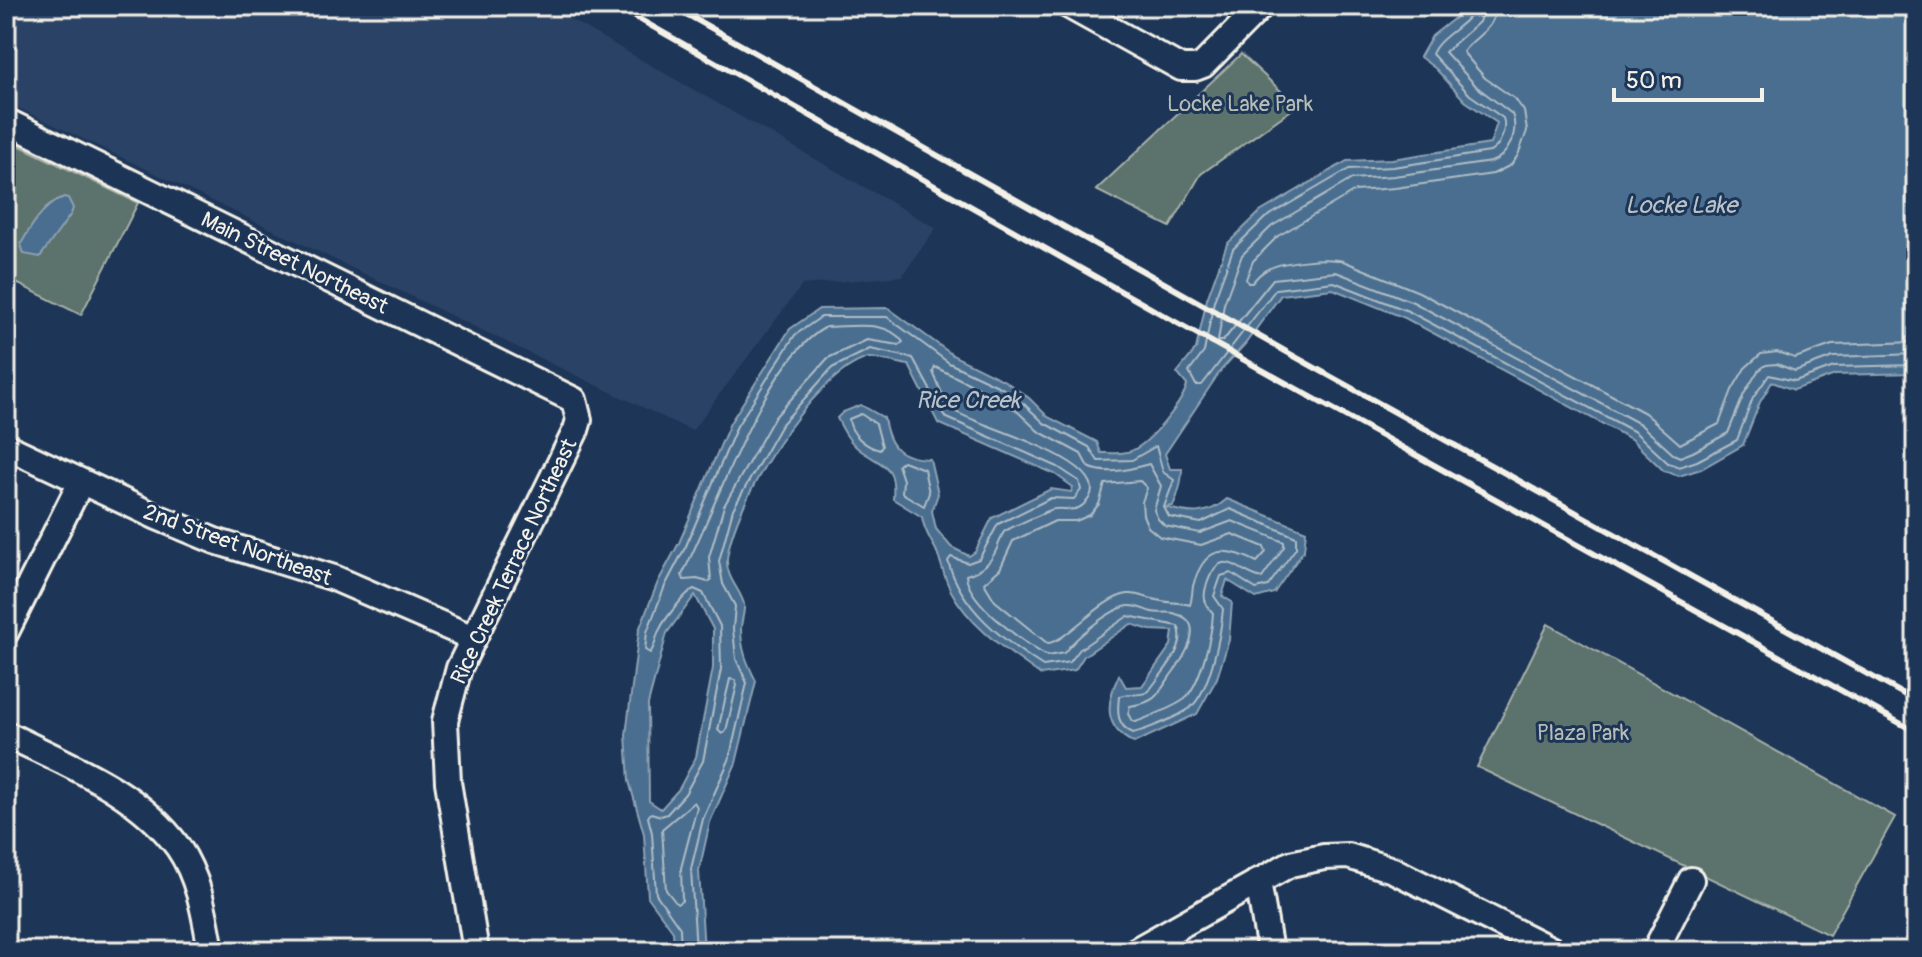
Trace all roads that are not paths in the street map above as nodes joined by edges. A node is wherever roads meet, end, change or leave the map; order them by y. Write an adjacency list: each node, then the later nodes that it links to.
1 (1069, 6): 2 (street)
2 (1261, 6)
3 (6, 121): 4 (street, Main Street Northeast)
4 (578, 409): 8 (street, Rice Creek Terrace Northeast)
5 (6, 446): 6 (street, 2nd Street Northeast)
6 (81, 482): 7 (street); 8 (street, 2nd Street Northeast)
7 (6, 632)
8 (473, 638): 13 (street, Rice Creek Terrace Northeast)
9 (6, 734): 12 (street)
10 (1691, 880): 17 (street)
11 (1258, 881): 14 (street); 15 (street); 16 (street)
12 (211, 951)
13 (476, 951)
14 (1135, 951)
15 (1270, 951)
16 (1554, 951)
17 (1655, 951)

